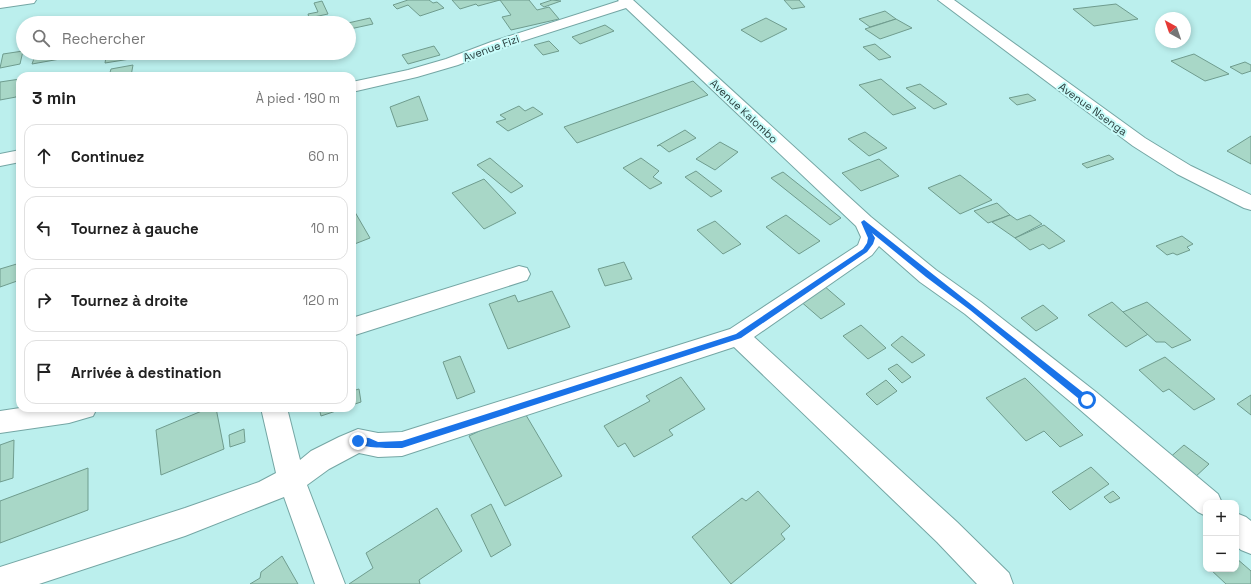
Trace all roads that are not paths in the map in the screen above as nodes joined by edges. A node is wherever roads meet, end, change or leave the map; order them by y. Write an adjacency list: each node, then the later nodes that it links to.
1 (29, 0): 4 (street)
2 (945, 0): 8 (street, Avenue Nsenga)
3 (626, 2): 5 (street, Avenue Fizi); 9 (street, Avenue Kalombo)
4 (0, 4)
5 (356, 86)
6 (16, 157): 7 (street)
7 (0, 160)
8 (1251, 203)
9 (864, 222): 12 (street); 17 (street, Avenue Kalombo)
10 (519, 274): 11 (street)
11 (356, 326)
12 (738, 336): 16 (street); 22 (street)
13 (69, 412): 15 (street)
14 (275, 412): 16 (street)
15 (0, 422)
16 (291, 479): 20 (street); 21 (street)
17 (1204, 500)
18 (1239, 530): 19 (street)
19 (1251, 540)
20 (0, 582)
21 (330, 584)
22 (998, 584)

